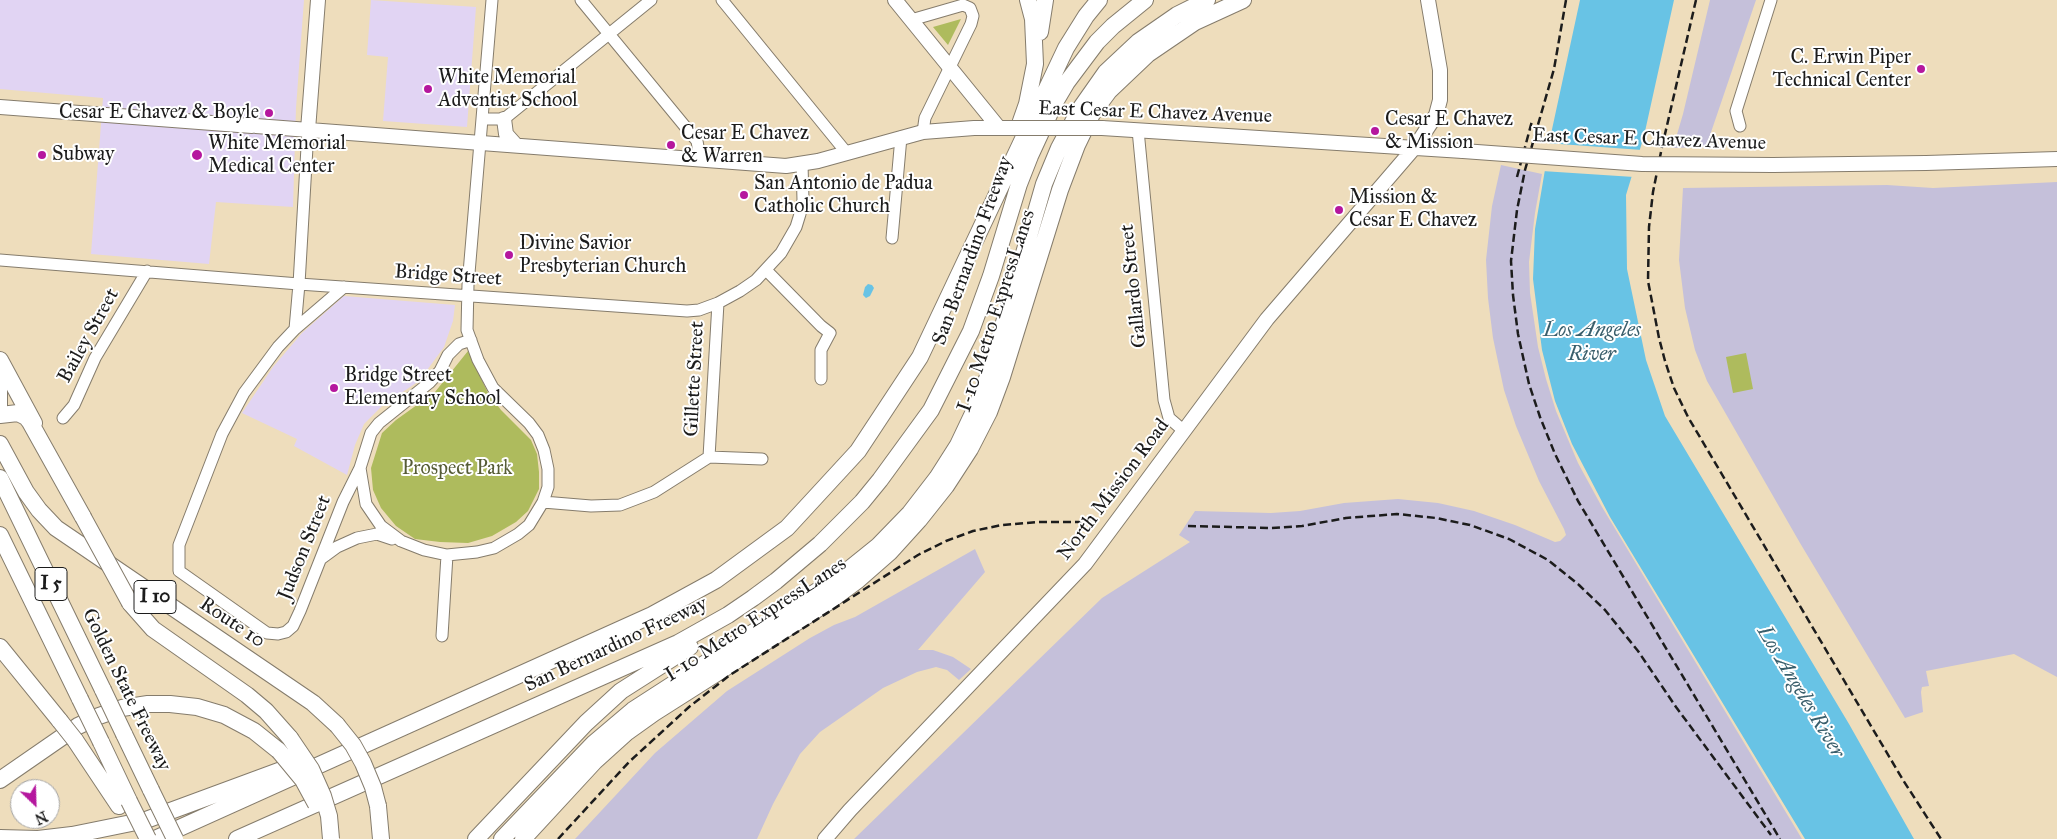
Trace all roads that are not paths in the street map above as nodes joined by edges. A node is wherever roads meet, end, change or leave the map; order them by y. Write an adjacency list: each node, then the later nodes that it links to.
1 (318, 0): 26 (main road)
2 (492, 0): 22 (street)
3 (581, 0): 18 (street)
4 (651, 0): 18 (street)
5 (722, 0): 33 (street)
6 (895, 0): 17 (main road)
7 (1028, 0): 19 (highway)
8 (1045, 0): 19 (highway)
9 (1099, 0): 37 (highway)
10 (1146, 0): 16 (highway, San Bernardino Freeway)
11 (1153, 0): 16 (highway)
12 (1207, 0): 81 (highway, I-10 Metro ExpressLanes)
13 (1243, 0): 82 (highway, I-10 Metro ExpressLanes)
14 (1428, 0): 32 (main road, North Mission Road)
15 (1771, 0): 24 (street)
16 (1130, 12): 51 (highway, San Bernardino Freeway)
17 (911, 20): 20 (main road); 20 (street)
18 (608, 34): 23 (street); 34 (street)
19 (1035, 64): 37 (highway)
20 (949, 68): 25 (main road); 28 (street)
21 (0, 107): 26 (main road, East Cesar E Chavez Avenue)
22 (483, 119): 23 (street); 30 (street)
23 (504, 119): 31 (main road)
24 (1740, 126)
25 (1003, 128): 27 (main road, East Cesar E Chavez Avenue, bridge); 28 (main road, East Cesar E Chavez Avenue)
26 (308, 130): 30 (main road, East Cesar E Chavez Avenue); 42 (street)
27 (1138, 130): 32 (main road, East Cesar E Chavez Avenue); 55 (street, Gallardo Street)
28 (923, 132): 29 (main road, East Cesar E Chavez Avenue)
29 (901, 136): 33 (main road, East Cesar E Chavez Avenue); 38 (street)
30 (482, 142): 31 (main road, East Cesar E Chavez Avenue); 44 (street)
31 (515, 144): 34 (main road, East Cesar E Chavez Avenue)
32 (1415, 147): 35 (main road, East Cesar E Chavez Avenue, bridge); 55 (main road, North Mission Road)
33 (846, 152): 36 (main road, East Cesar E Chavez Avenue)
34 (700, 158): 36 (main road, East Cesar E Chavez Avenue)
35 (2057, 159)
36 (802, 164): 40 (street, Bridge Street)
37 (992, 206): 68 (highway, San Bernardino Freeway)
38 (892, 238)
39 (0, 260): 41 (street, Bridge Street)
40 (766, 270): 45 (street, Bridge Street); 50 (street)
41 (147, 271): 42 (street, Bridge Street); 53 (street, Bailey Street)
42 (299, 284): 43 (street, Bridge Street); 46 (street)
43 (344, 287): 44 (street, Bridge Street); 46 (street)
44 (468, 296): 45 (street, Bridge Street); 47 (street)
45 (718, 303): 57 (street, Gillette Street)
46 (294, 329): 65 (street, Judson Street)
47 (471, 340): 59 (street, Judson Street); 61 (street)
48 (0, 360): 54 (highway)
49 (0, 375): 52 (main road)
50 (820, 379)
51 (930, 410): 77 (highway, San Bernardino Freeway); 80 (highway)
52 (0, 415): 54 (highway)
53 (63, 418)
54 (37, 430): 78 (highway, bridge)
55 (1184, 432): 83 (main road, North Mission Road)
56 (0, 444): 79 (highway, Route 10 / I 10, bridge)
57 (709, 457): 58 (street); 61 (street)
58 (762, 459)
59 (360, 468): 63 (street); 65 (street, Judson Street)
60 (0, 478): 76 (highway, Golden State Freeway / I 5, bridge)
61 (544, 502): 64 (street)
62 (0, 535): 70 (highway, I 5, bridge)
63 (401, 541): 64 (street); 65 (street)
64 (447, 555): 66 (street)
65 (321, 560)
66 (442, 636)
67 (0, 647): 70 (highway, bridge)
68 (348, 752): 72 (highway); 75 (highway, San Bernardino Freeway)
69 (0, 780): 78 (highway, bridge)
70 (124, 803): 73 (highway); 74 (highway, I 5, bridge)
71 (0, 838): 72 (highway)
72 (6, 838)
73 (139, 839)
74 (148, 839)
75 (155, 839)
76 (175, 839)
77 (237, 839)
78 (330, 839)
79 (381, 839)
80 (476, 839)
81 (502, 839)
82 (522, 839)
83 (825, 839)

